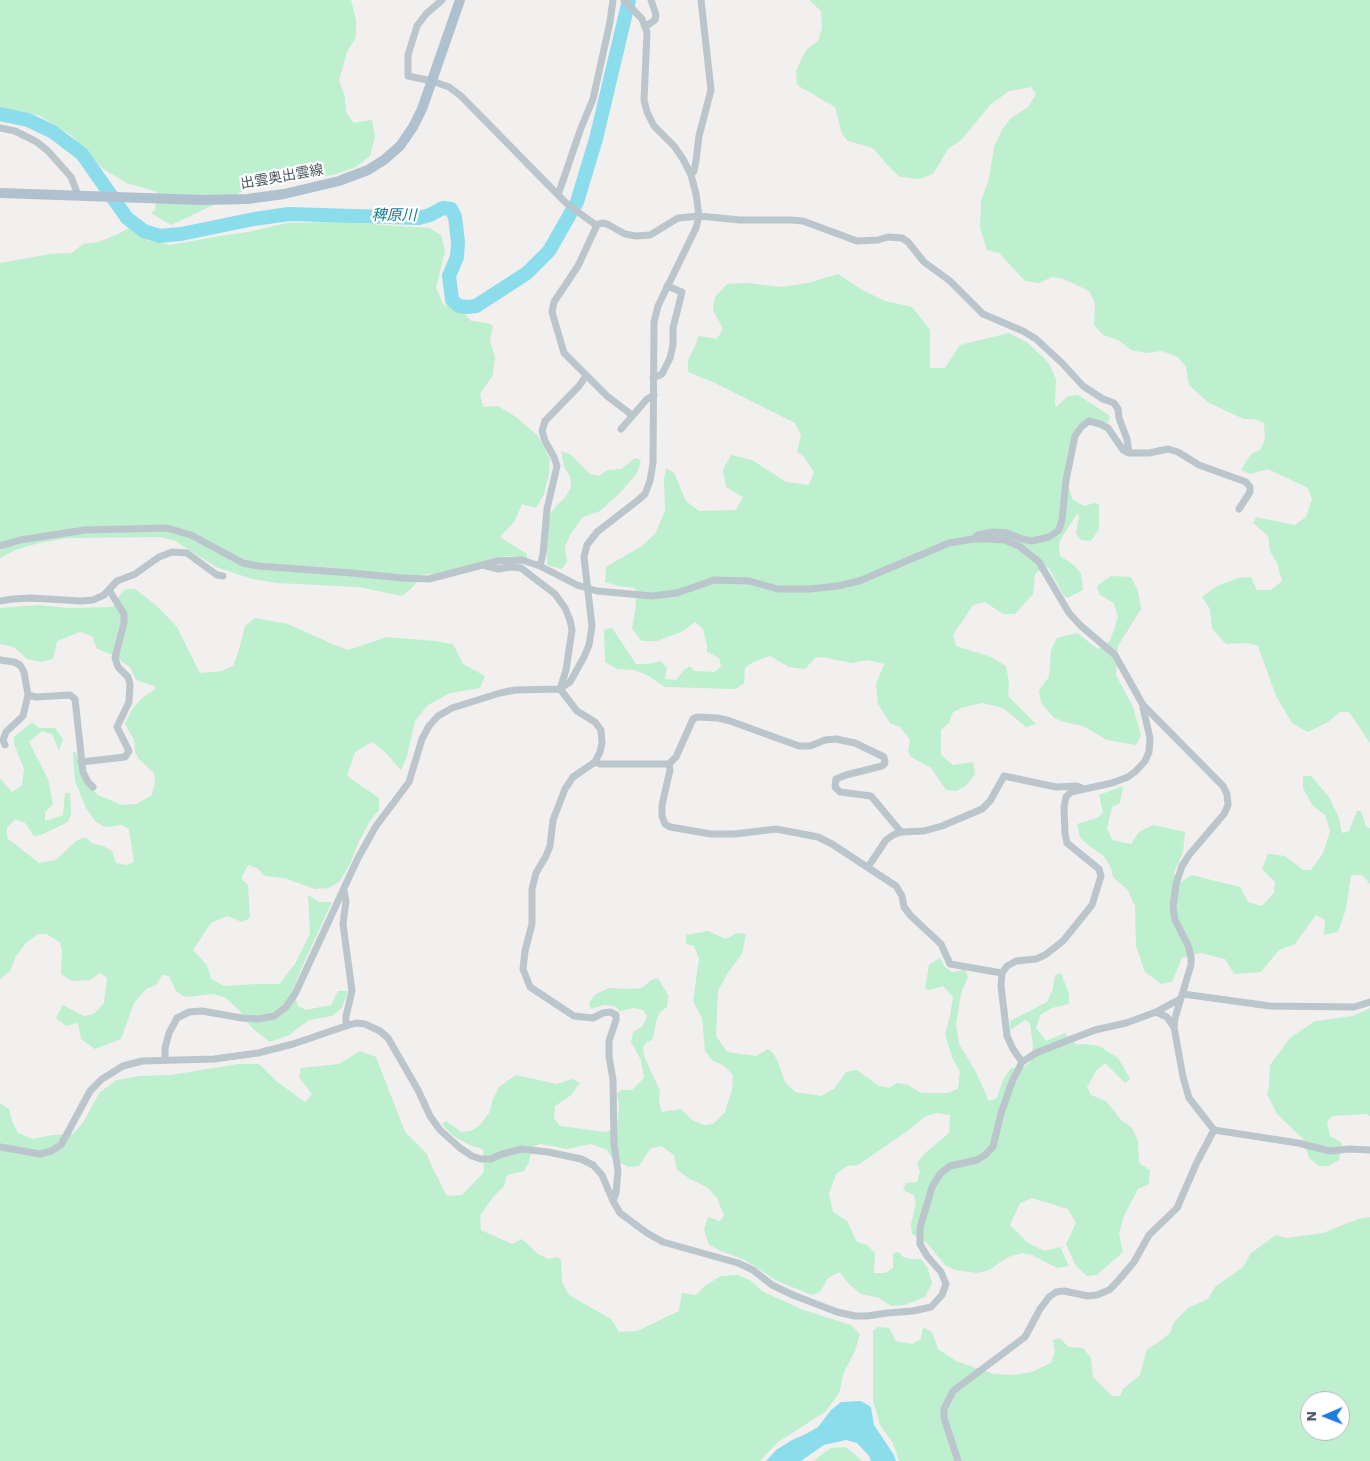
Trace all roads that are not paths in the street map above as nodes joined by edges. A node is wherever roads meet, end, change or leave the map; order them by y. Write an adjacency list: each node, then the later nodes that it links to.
1 (442, 0): 8 (street)
2 (460, 0): 8 (main road, 出雲奥出雲線)
3 (612, 0): 13 (street)
4 (624, 0): 7 (street)
5 (651, 0): 7 (street)
6 (701, 0): 10 (street)
7 (646, 26): 10 (street)
8 (432, 81): 12 (main road, 出雲奥出雲線); 13 (street)
9 (0, 128): 12 (street)
10 (690, 175): 14 (street)
11 (0, 193): 12 (main road, 出雲奥出雲線)
12 (78, 195)
13 (558, 195): 15 (street)
14 (699, 214): 15 (street); 16 (street); 22 (street)
15 (597, 225): 17 (street)
16 (667, 286): 18 (street); 18 (street)
17 (586, 376): 20 (street); 27 (street)
18 (653, 378): 19 (street)
19 (654, 395): 20 (street); 29 (street)
20 (632, 415): 21 (street)
21 (621, 429)
22 (1129, 453): 23 (street); 24 (street)
23 (1239, 509)
24 (973, 539): 29 (street); 35 (street)
25 (0, 546): 26 (street)
26 (483, 566): 27 (street); 33 (street)
27 (540, 566): 29 (street)
28 (223, 576): 30 (street)
29 (587, 588): 33 (street)
30 (109, 590): 31 (street); 37 (street)
31 (0, 601)
32 (0, 660): 34 (street)
33 (560, 689): 38 (street); 44 (street)
34 (28, 694): 36 (street); 37 (street)
35 (1143, 705): 41 (street); 46 (street)
36 (5, 745)
37 (81, 762): 40 (street)
38 (595, 762): 39 (street); 56 (street)
39 (669, 764): 42 (street); 43 (street)
40 (93, 787)
41 (1085, 789): 42 (street); 45 (street)
42 (901, 832): 43 (street)
43 (868, 867): 45 (street)
44 (344, 890): 49 (street); 51 (street)
45 (1002, 973): 52 (street)
46 (1182, 996): 47 (street); 48 (street); 50 (street)
47 (1370, 1002)
48 (1156, 1012): 50 (street); 52 (street)
49 (346, 1026): 51 (street); 56 (street)
50 (1174, 1027): 53 (street)
51 (165, 1060): 54 (street)
52 (1022, 1062): 56 (street)
53 (1214, 1130): 55 (street); 57 (street)
54 (0, 1147)
55 (1370, 1150)
56 (613, 1201)
57 (958, 1461)

